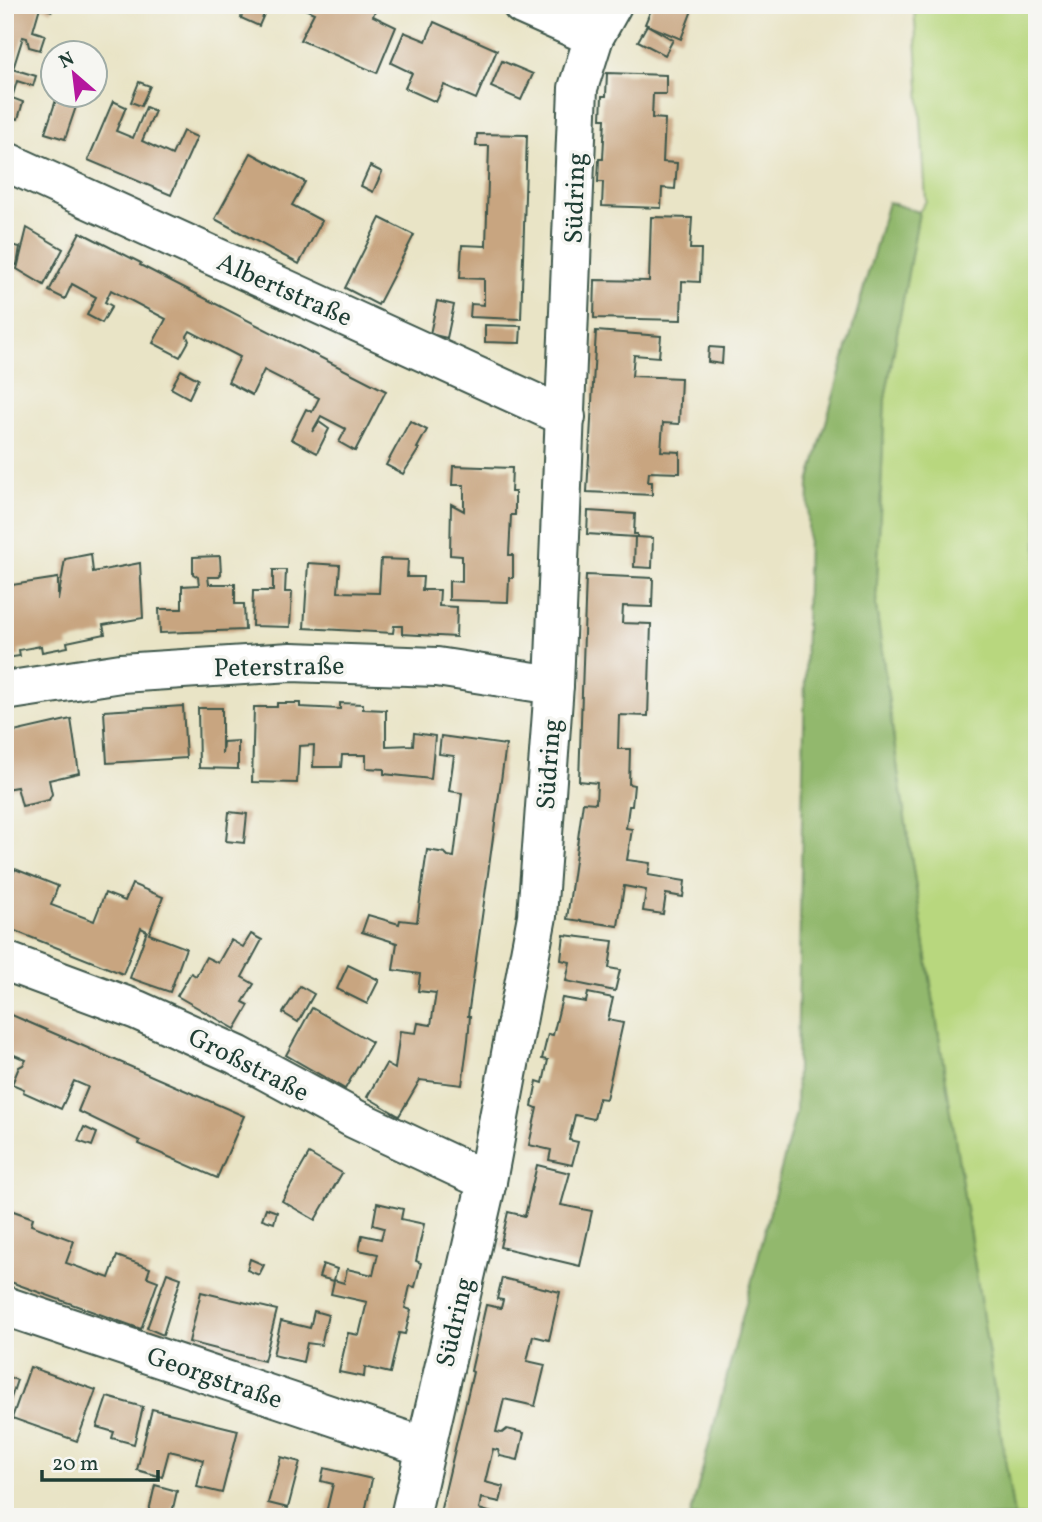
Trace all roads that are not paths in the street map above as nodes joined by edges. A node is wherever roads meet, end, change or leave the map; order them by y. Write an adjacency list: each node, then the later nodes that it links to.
1 (522, 5): 2 (street)
2 (603, 21): 4 (street, Südring)
3 (5, 161): 4 (street, Albertstraße)
4 (566, 416): 5 (street, Südring)
5 (554, 685): 6 (street, Peterstraße); 8 (street, Südring)
6 (5, 691)
7 (5, 961): 8 (street, Großstraße)
8 (486, 1181): 10 (street, Südring)
9 (5, 1306): 10 (street, Georgstraße)
10 (425, 1447): 11 (street, Südring)
11 (410, 1517)

